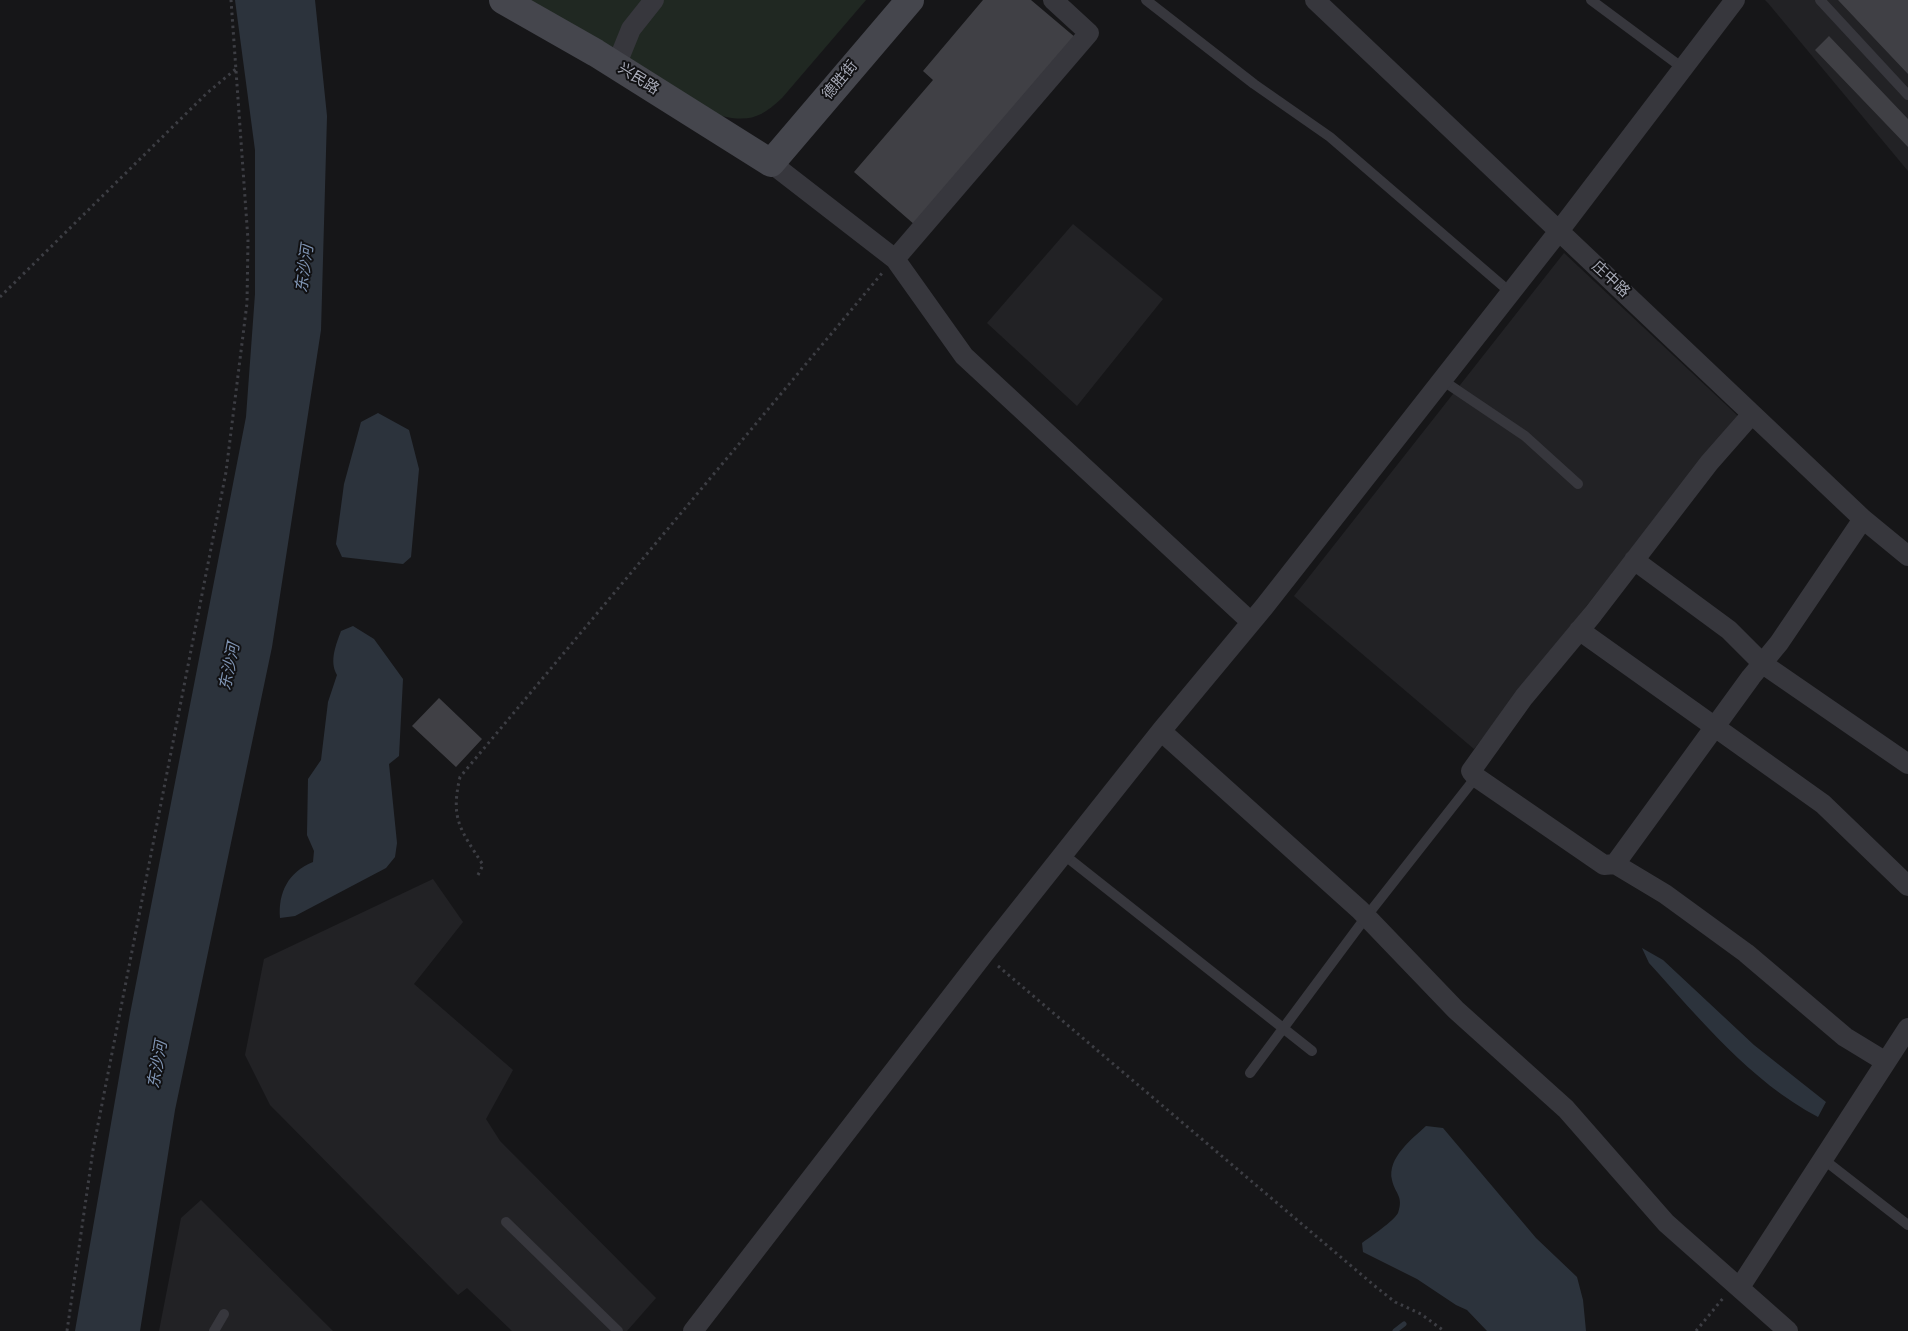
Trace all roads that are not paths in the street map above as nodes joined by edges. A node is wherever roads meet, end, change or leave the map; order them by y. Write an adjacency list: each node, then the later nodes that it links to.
1 (503, 0): 10 (street, 兴民路)
2 (654, 0): 10 (street)
3 (910, 0): 13 (street, 德胜街)
4 (1053, 0): 15 (street)
5 (1146, 0): 16 (lane)
6 (1315, 0): 14 (street, 庄中路)
7 (1591, 0): 11 (lane)
8 (1735, 0): 11 (street)
9 (1820, 0): 12 (lane)
10 (616, 66): 13 (street, 兴民路)
11 (1684, 69): 14 (street)
12 (1908, 95)
13 (771, 163): 15 (street)
14 (1559, 231): 16 (street); 18 (street, 庄中路)
15 (895, 258): 23 (street)
16 (1511, 293): 17 (street)
17 (1442, 380): 19 (lane); 23 (street)
18 (1752, 414): 20 (street, 庄中路); 22 (street)
19 (1578, 484)
20 (1863, 519): 21 (street, 庄中路); 25 (street)
21 (1908, 556)
22 (1634, 560): 24 (street); 25 (street)
23 (1251, 622): 27 (street)
24 (1580, 630): 26 (street); 29 (street)
25 (1763, 664): 26 (street); 28 (street)
26 (1714, 728): 31 (street); 32 (street)
27 (1161, 731): 30 (street); 33 (street)
28 (1908, 764)
29 (1476, 777): 31 (street); 33 (lane)
30 (1063, 854): 34 (lane); 46 (street)
31 (1615, 864): 37 (street)
32 (1908, 886)
33 (1366, 917): 34 (lane); 42 (street)
34 (1285, 1027): 36 (lane); 38 (lane)
35 (1908, 1028): 37 (street)
36 (1312, 1051)
37 (1886, 1062): 39 (street)
38 (1250, 1073)
39 (1822, 1160): 41 (lane); 42 (street)
40 (506, 1222): 45 (lane)
41 (1908, 1225)
42 (1738, 1284): 47 (street)
43 (224, 1314): 44 (lane)
44 (214, 1331)
45 (618, 1331)
46 (692, 1331)
47 (1788, 1331)

